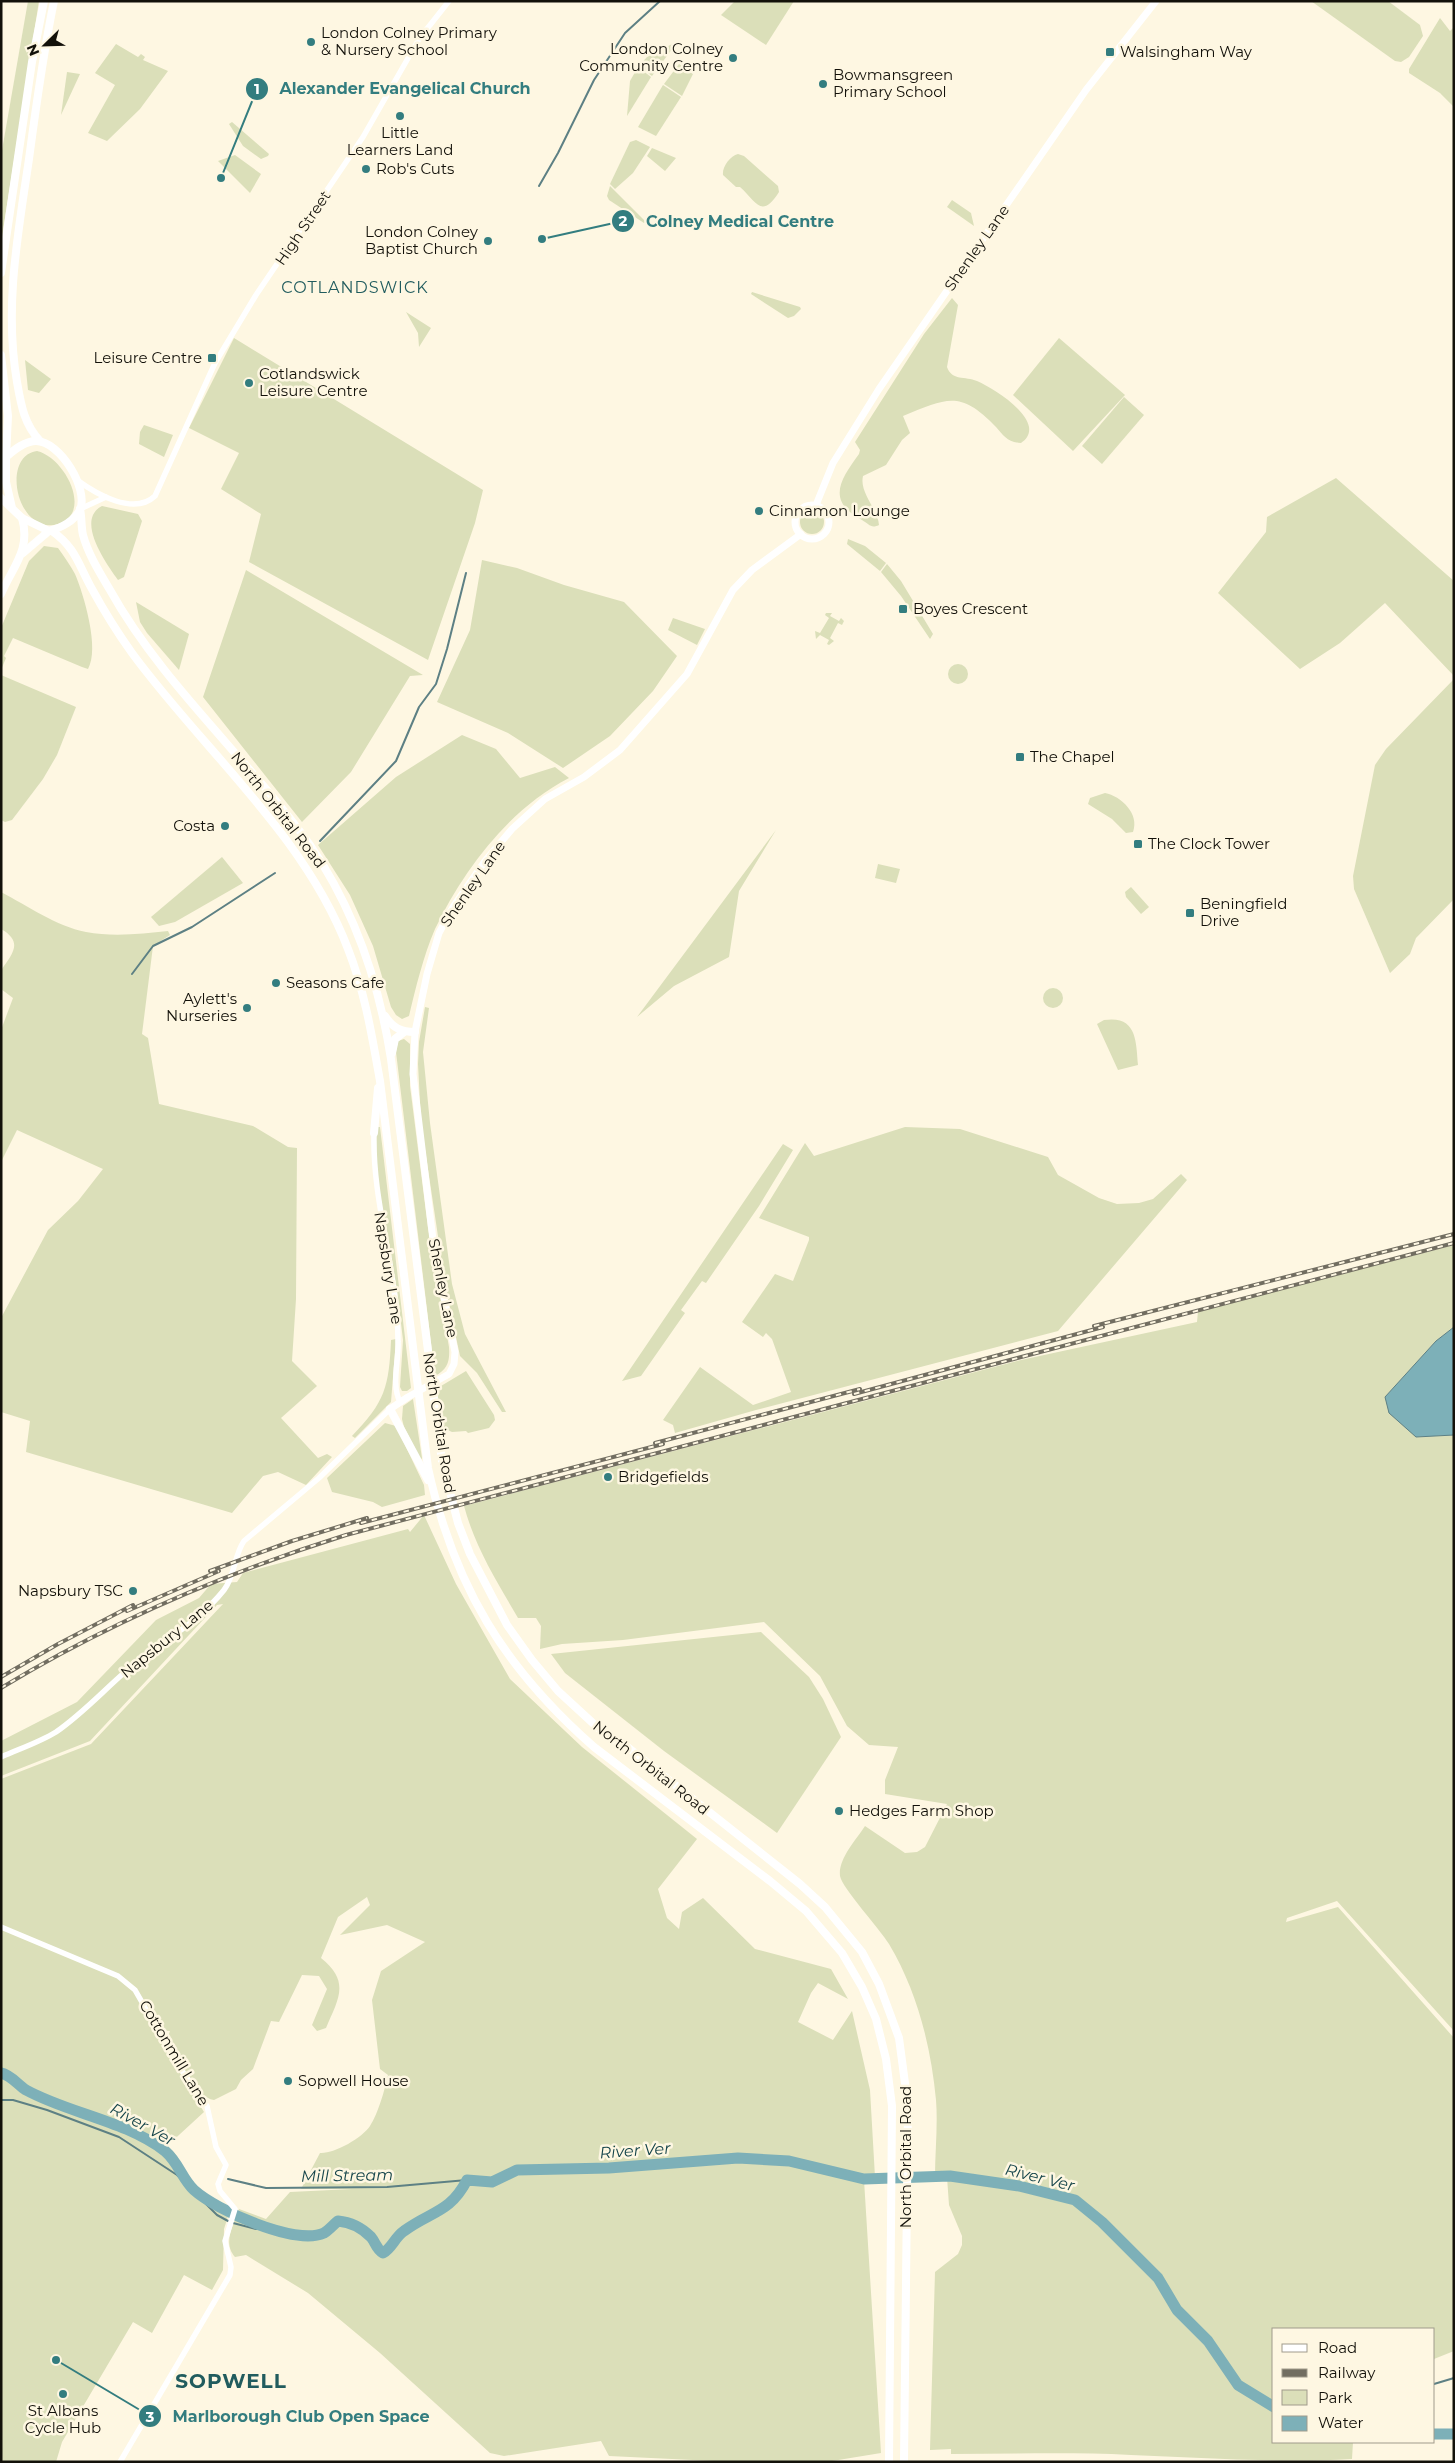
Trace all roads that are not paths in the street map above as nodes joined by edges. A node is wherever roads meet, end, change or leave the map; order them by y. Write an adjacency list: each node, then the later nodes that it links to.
1 (44, 1): 5 (main road)
2 (54, 1): 7 (main road)
3 (449, 1): 10 (street, High Street)
4 (1156, 1): 12 (main road, Shenley Lane)
5 (1, 273)
6 (1, 355): 8 (main road)
7 (40, 441): 8 (main road); 9 (main road)
8 (4, 457): 13 (main road)
9 (77, 480): 10 (street, High Street); 14 (main road)
10 (106, 497): 14 (street)
11 (1, 498): 13 (main road)
12 (816, 505): 17 (main road); 17 (main road)
13 (12, 508): 15 (main road)
14 (80, 509): 16 (main road); 20 (main road, North Orbital Road)
15 (22, 518): 16 (main road); 18 (main road)
16 (50, 531): 18 (main road); 24 (main road, North Orbital Road)
17 (800, 534): 22 (main road, Shenley Lane)
18 (23, 553): 19 (main road)
19 (1, 594)
20 (383, 1012): 21 (main road); 23 (main road, North Orbital Road)
21 (404, 1032): 22 (main road); 23 (main road)
22 (415, 1032): 26 (main road, Shenley Lane)
23 (391, 1059): 33 (main road, North Orbital Road)
24 (380, 1081): 25 (main road); 28 (main road, North Orbital Road)
25 (374, 1133): 26 (street, Napsbury Lane)
26 (400, 1402): 27 (main road, Shenley Lane)
27 (390, 1410): 28 (main road); 29 (street, Napsbury Lane)
28 (432, 1487): 32 (main road, North Orbital Road)
29 (1, 1757)
30 (1, 1927): 31 (street, Cottonmill Lane)
31 (120, 2462)
32 (889, 2462)
33 (904, 2462)

